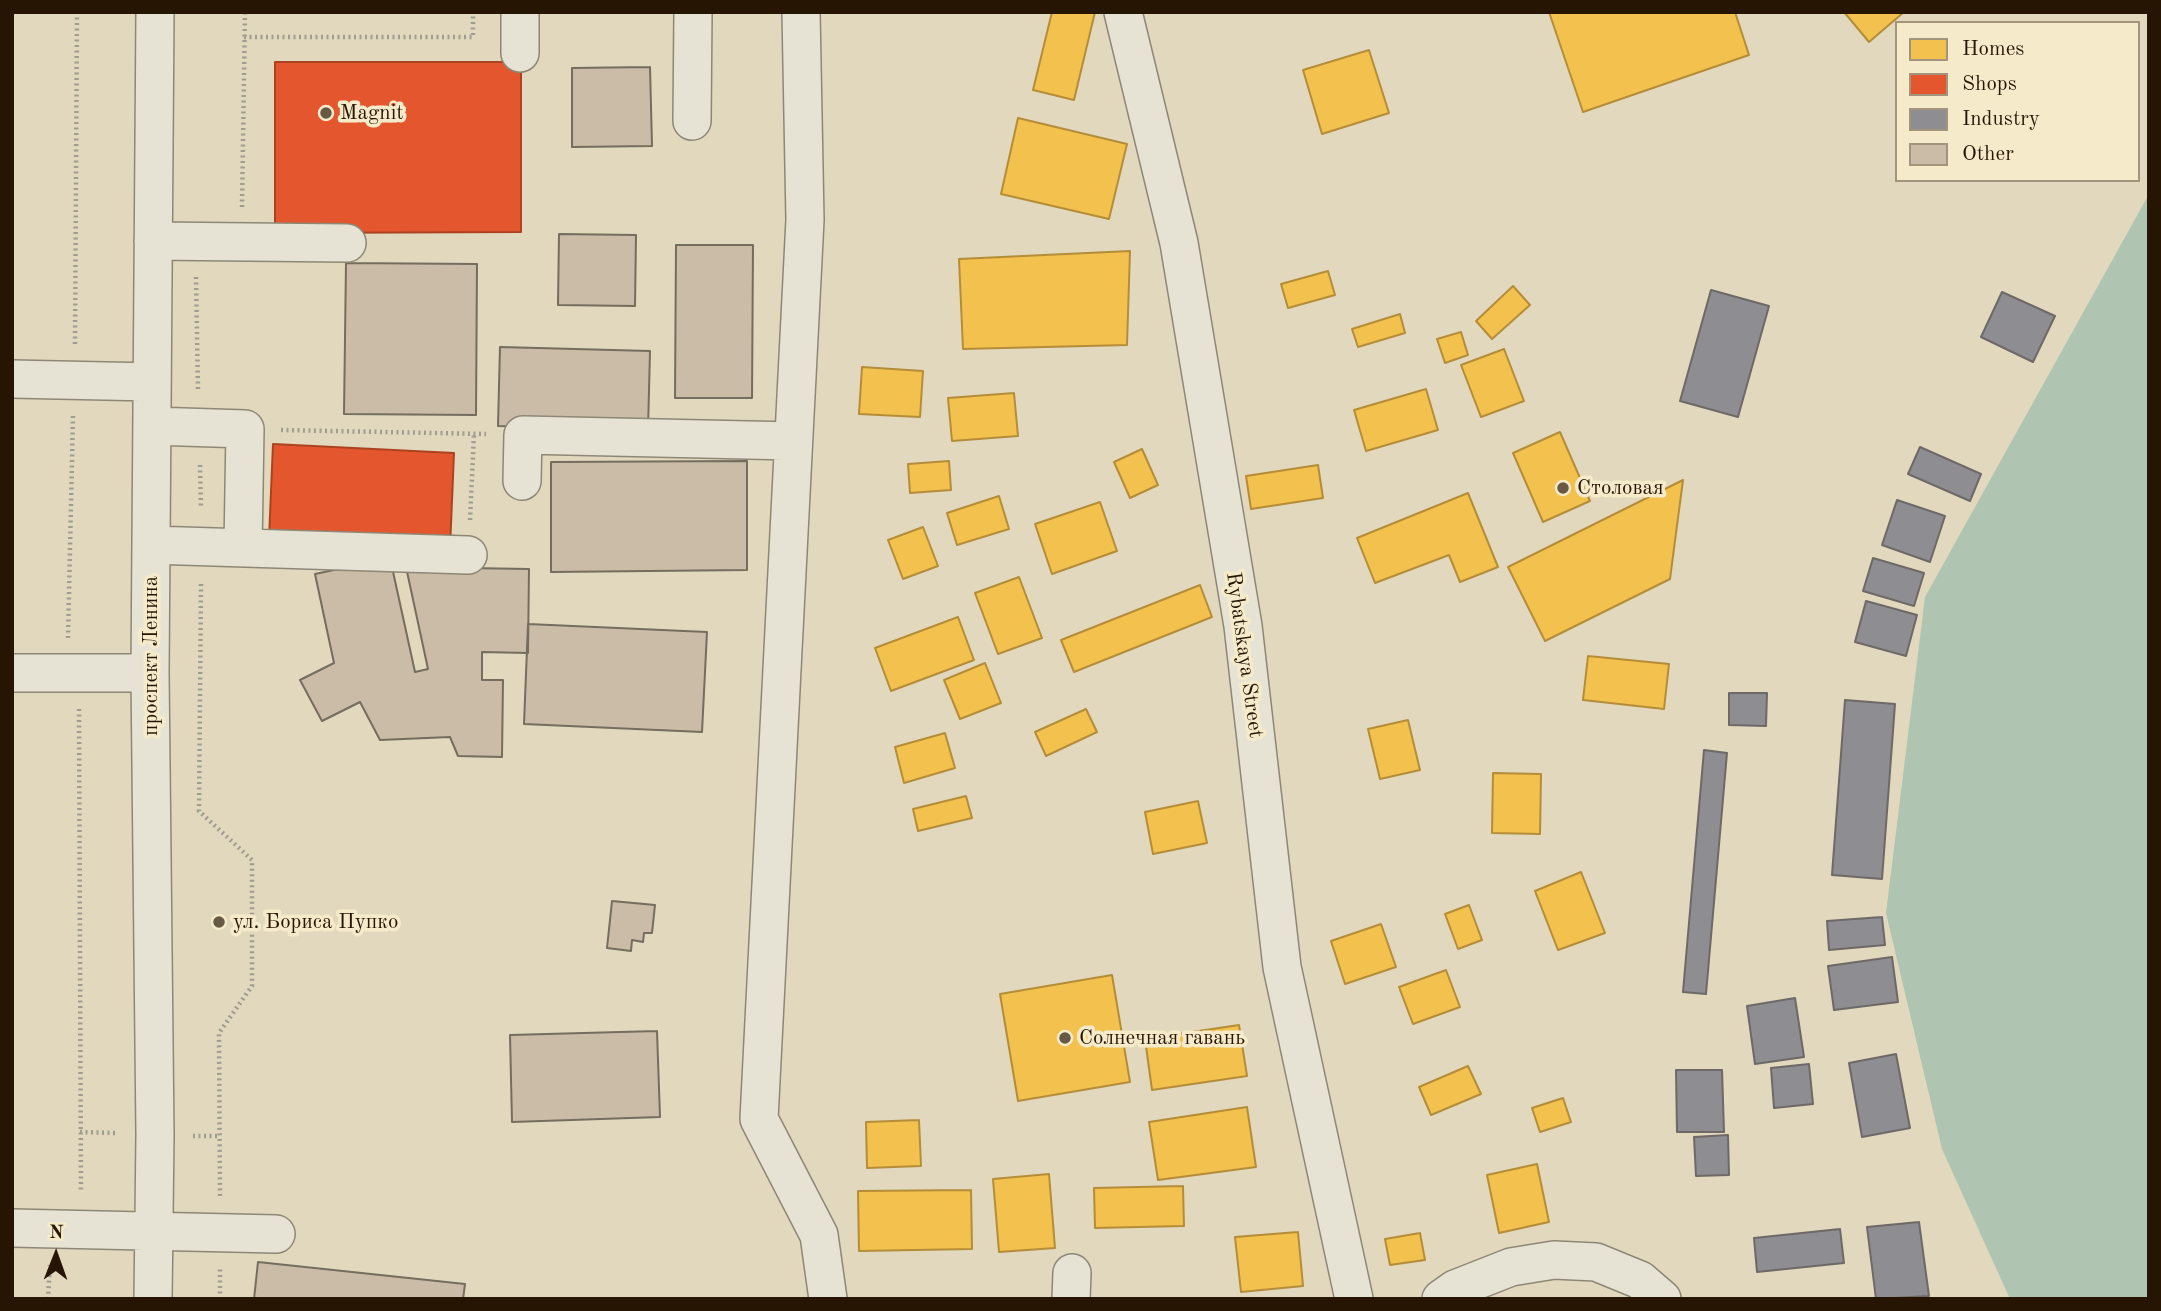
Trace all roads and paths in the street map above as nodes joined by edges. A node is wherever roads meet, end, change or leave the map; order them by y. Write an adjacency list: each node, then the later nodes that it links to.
1 (77, 12): 17 (path)
2 (155, 12): 13 (street, проспект Ленина)
3 (244, 12): 9 (path)
4 (473, 12): 9 (path)
5 (520, 12): 10 (street)
6 (693, 12): 11 (street)
7 (801, 12): 22 (street)
8 (1123, 12): 39 (street, Rybatskaya Street)
9 (244, 37): 12 (path)
10 (520, 53)
11 (692, 121)
12 (242, 217)
13 (153, 241): 14 (street); 16 (street, проспект Ленина)
14 (347, 243)
15 (12, 379): 17 (street)
16 (152, 382): 17 (street); 18 (street, проспект Ленина)
17 (74, 396): 30 (path)
18 (152, 426): 19 (street); 24 (street, проспект Ленина)
19 (245, 429): 20 (path); 26 (street)
20 (474, 434): 21 (path); 27 (path)
21 (523, 435): 22 (street); 23 (street)
22 (793, 441): 38 (street)
23 (522, 481)
24 (151, 545): 25 (street); 29 (street, проспект Ленина)
25 (201, 547): 26 (street); 34 (path)
26 (243, 548): 27 (street)
27 (468, 555)
28 (12, 673): 30 (street)
29 (150, 673): 30 (street); 33 (street, проспект Ленина)
30 (73, 674): 32 (path)
31 (12, 1228): 32 (street)
32 (82, 1230): 33 (street); 36 (path)
33 (155, 1231): 34 (street); 37 (street, проспект Ленина)
34 (221, 1233): 35 (street)
35 (276, 1234)
36 (48, 1299)
37 (153, 1299)
38 (828, 1299)
39 (1353, 1299)
40 (1441, 1299): 41 (street)
41 (1662, 1299)

